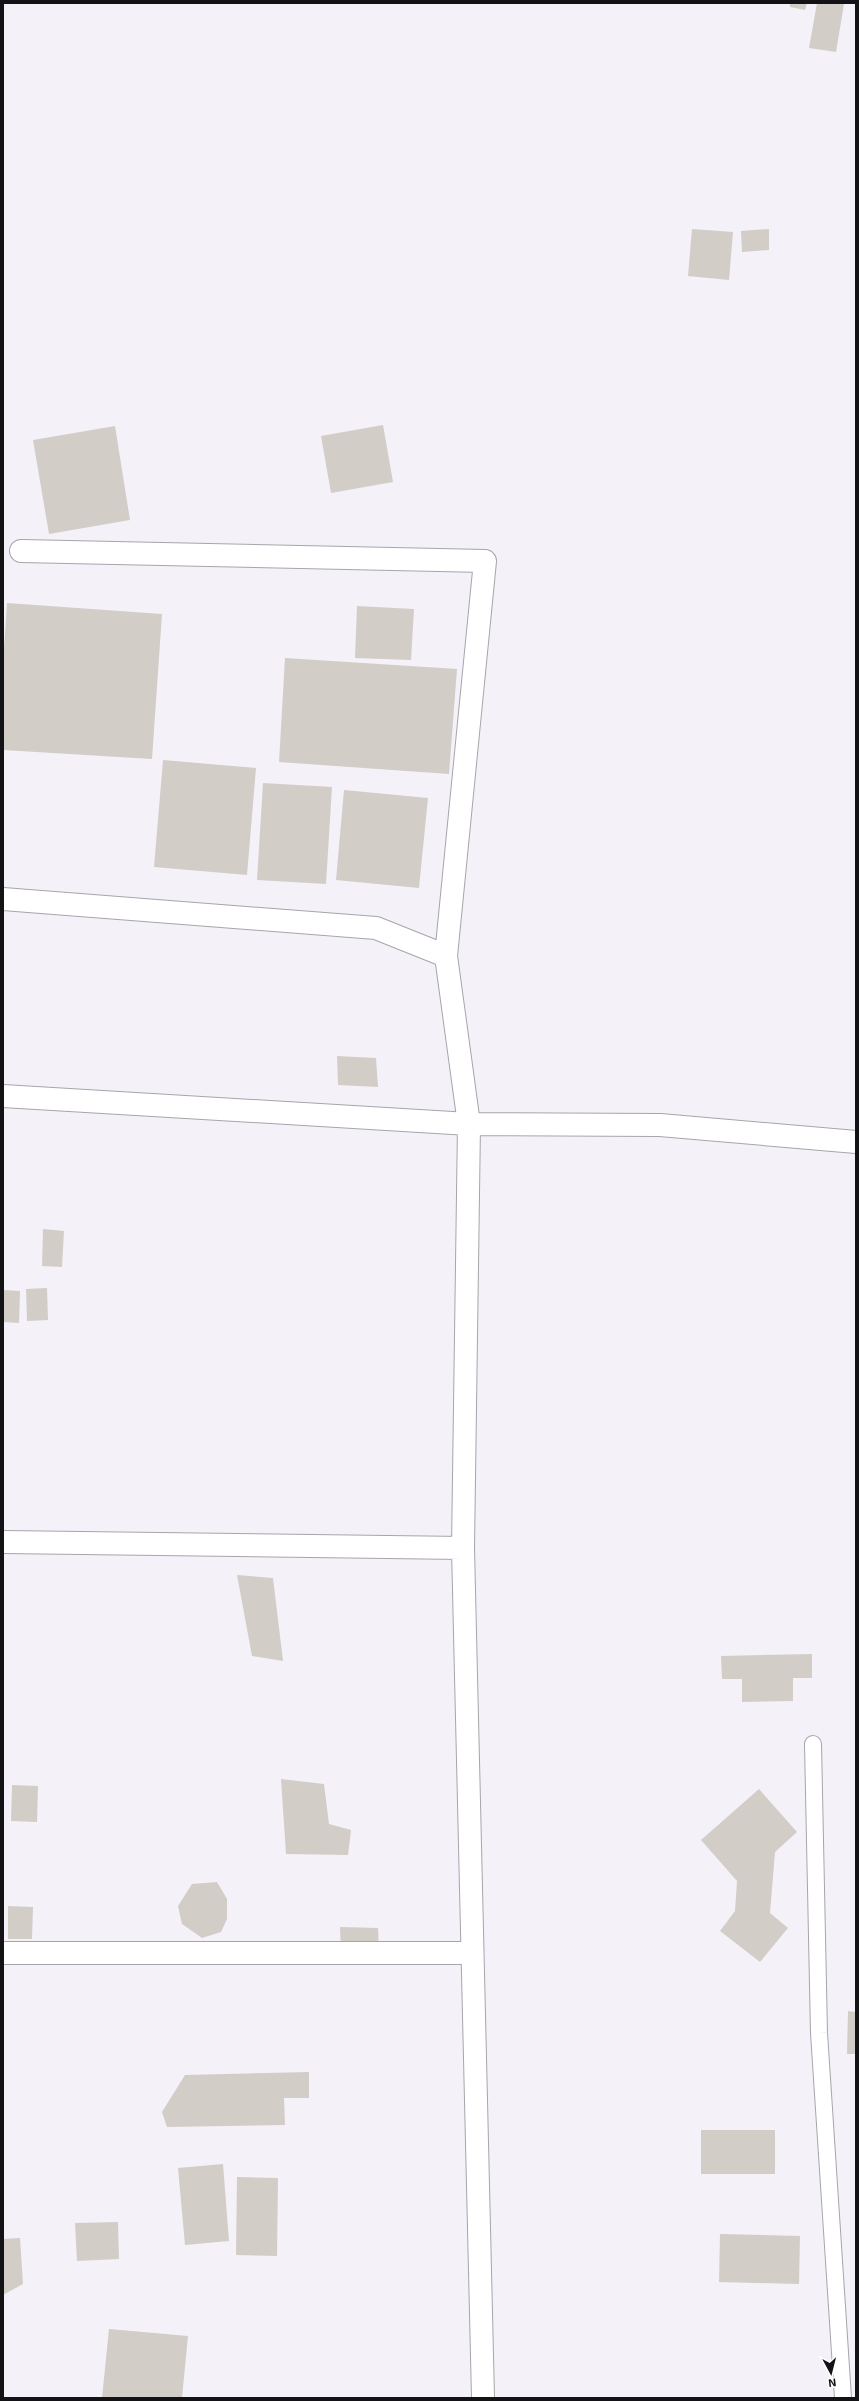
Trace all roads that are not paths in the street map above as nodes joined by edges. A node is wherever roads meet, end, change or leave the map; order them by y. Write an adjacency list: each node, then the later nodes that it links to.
1 (21, 551): 3 (street)
2 (3, 899): 3 (street)
3 (446, 956): 5 (street)
4 (3, 1096): 5 (street)
5 (469, 1124): 6 (street); 8 (street)
6 (856, 1142)
7 (3, 1542): 8 (street)
8 (462, 1548): 11 (street)
9 (812, 1744): 13 (lane)
10 (3, 1952): 11 (street)
11 (472, 1953): 12 (street)
12 (483, 2398)
13 (843, 2398)

